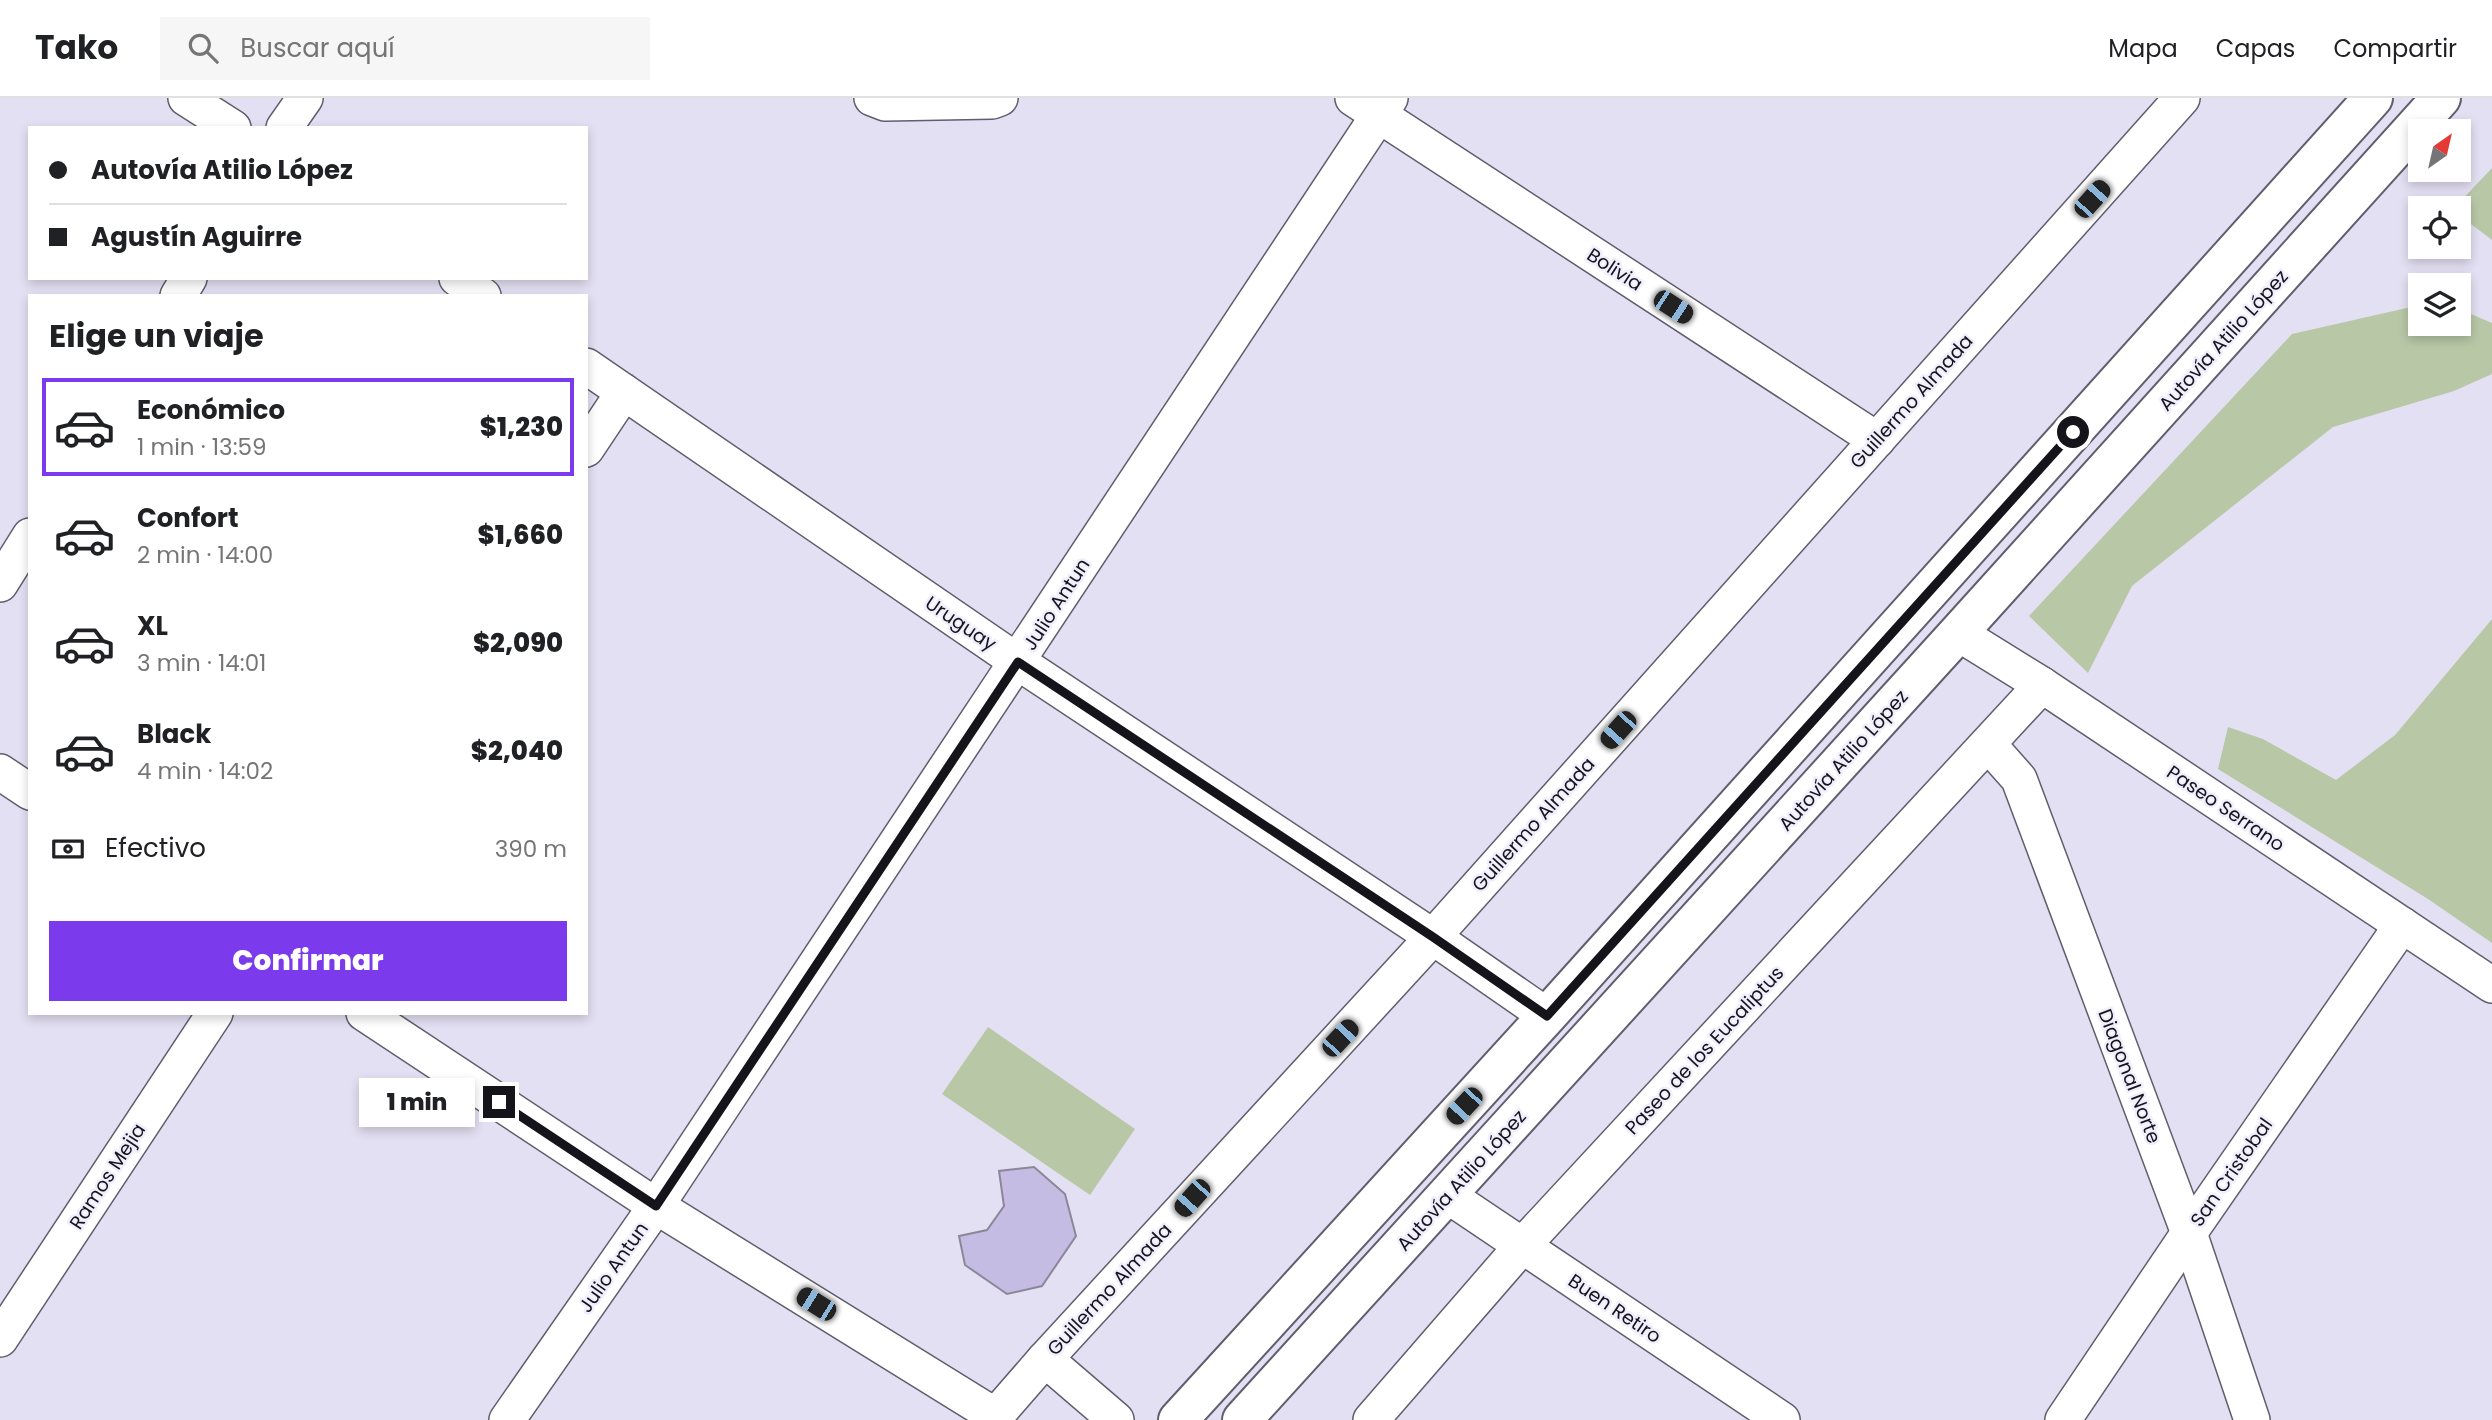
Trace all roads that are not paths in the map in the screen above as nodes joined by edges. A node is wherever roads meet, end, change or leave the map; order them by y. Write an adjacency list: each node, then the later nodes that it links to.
1 (186, 98): 9 (street)
2 (306, 98): 10 (street)
3 (873, 98): 4 (street)
4 (1000, 98)
5 (2182, 98): 15 (street, Guillermo Almada)
6 (2373, 98): 30 (main road)
7 (2441, 98): 19 (main road, Autovía Atilio López)
8 (1374, 104): 15 (street, Bolivia); 20 (street, Julio Antun)
9 (230, 126)
10 (285, 126)
11 (460, 280): 12 (street)
12 (479, 294)
13 (588, 367): 14 (street, Uruguay)
14 (624, 392): 16 (street); 20 (street, Uruguay)
15 (1877, 440): 26 (street, Guillermo Almada)
16 (588, 446)
17 (28, 539): 18 (street)
18 (0, 584)
19 (1958, 633): 21 (street, Paseo Serrano); 31 (main road, Autovía Atilio López)
20 (1018, 662): 26 (street, Uruguay); 32 (street, Julio Antun)
21 (2042, 685): 22 (street, Paseo de los Eucaliptus); 25 (street, Paseo Serrano)
22 (1988, 744): 33 (street, Diagonal Norte); 34 (street, Paseo de los Eucaliptus)
23 (0, 772): 24 (street)
24 (28, 791)
25 (2402, 925): 27 (street, Paseo Serrano); 33 (street, San Cristobal)
26 (1433, 937): 30 (street, Uruguay); 36 (street, Guillermo Almada)
27 (2492, 985)
28 (214, 1015): 35 (street, Ramos Mejia)
29 (367, 1015): 32 (street)
30 (1547, 1016): 40 (main road)
31 (1447, 1195): 34 (street, Buen Retiro); 41 (main road, Autovía Atilio López)
32 (656, 1206): 37 (street); 38 (street, Julio Antun)
33 (2189, 1233): 44 (street, San Cristobal); 45 (street, Diagonal Norte)
34 (1522, 1246): 42 (street, Paseo de los Eucaliptus); 43 (street, Buen Retiro)
35 (0, 1339)
36 (1045, 1359): 37 (street, Guillermo Almada); 39 (street)
37 (993, 1418)
38 (507, 1420)
39 (1116, 1420)
40 (1178, 1420)
41 (1242, 1420)
42 (1371, 1420)
43 (1782, 1420)
44 (2063, 1420)
45 (2252, 1420)

